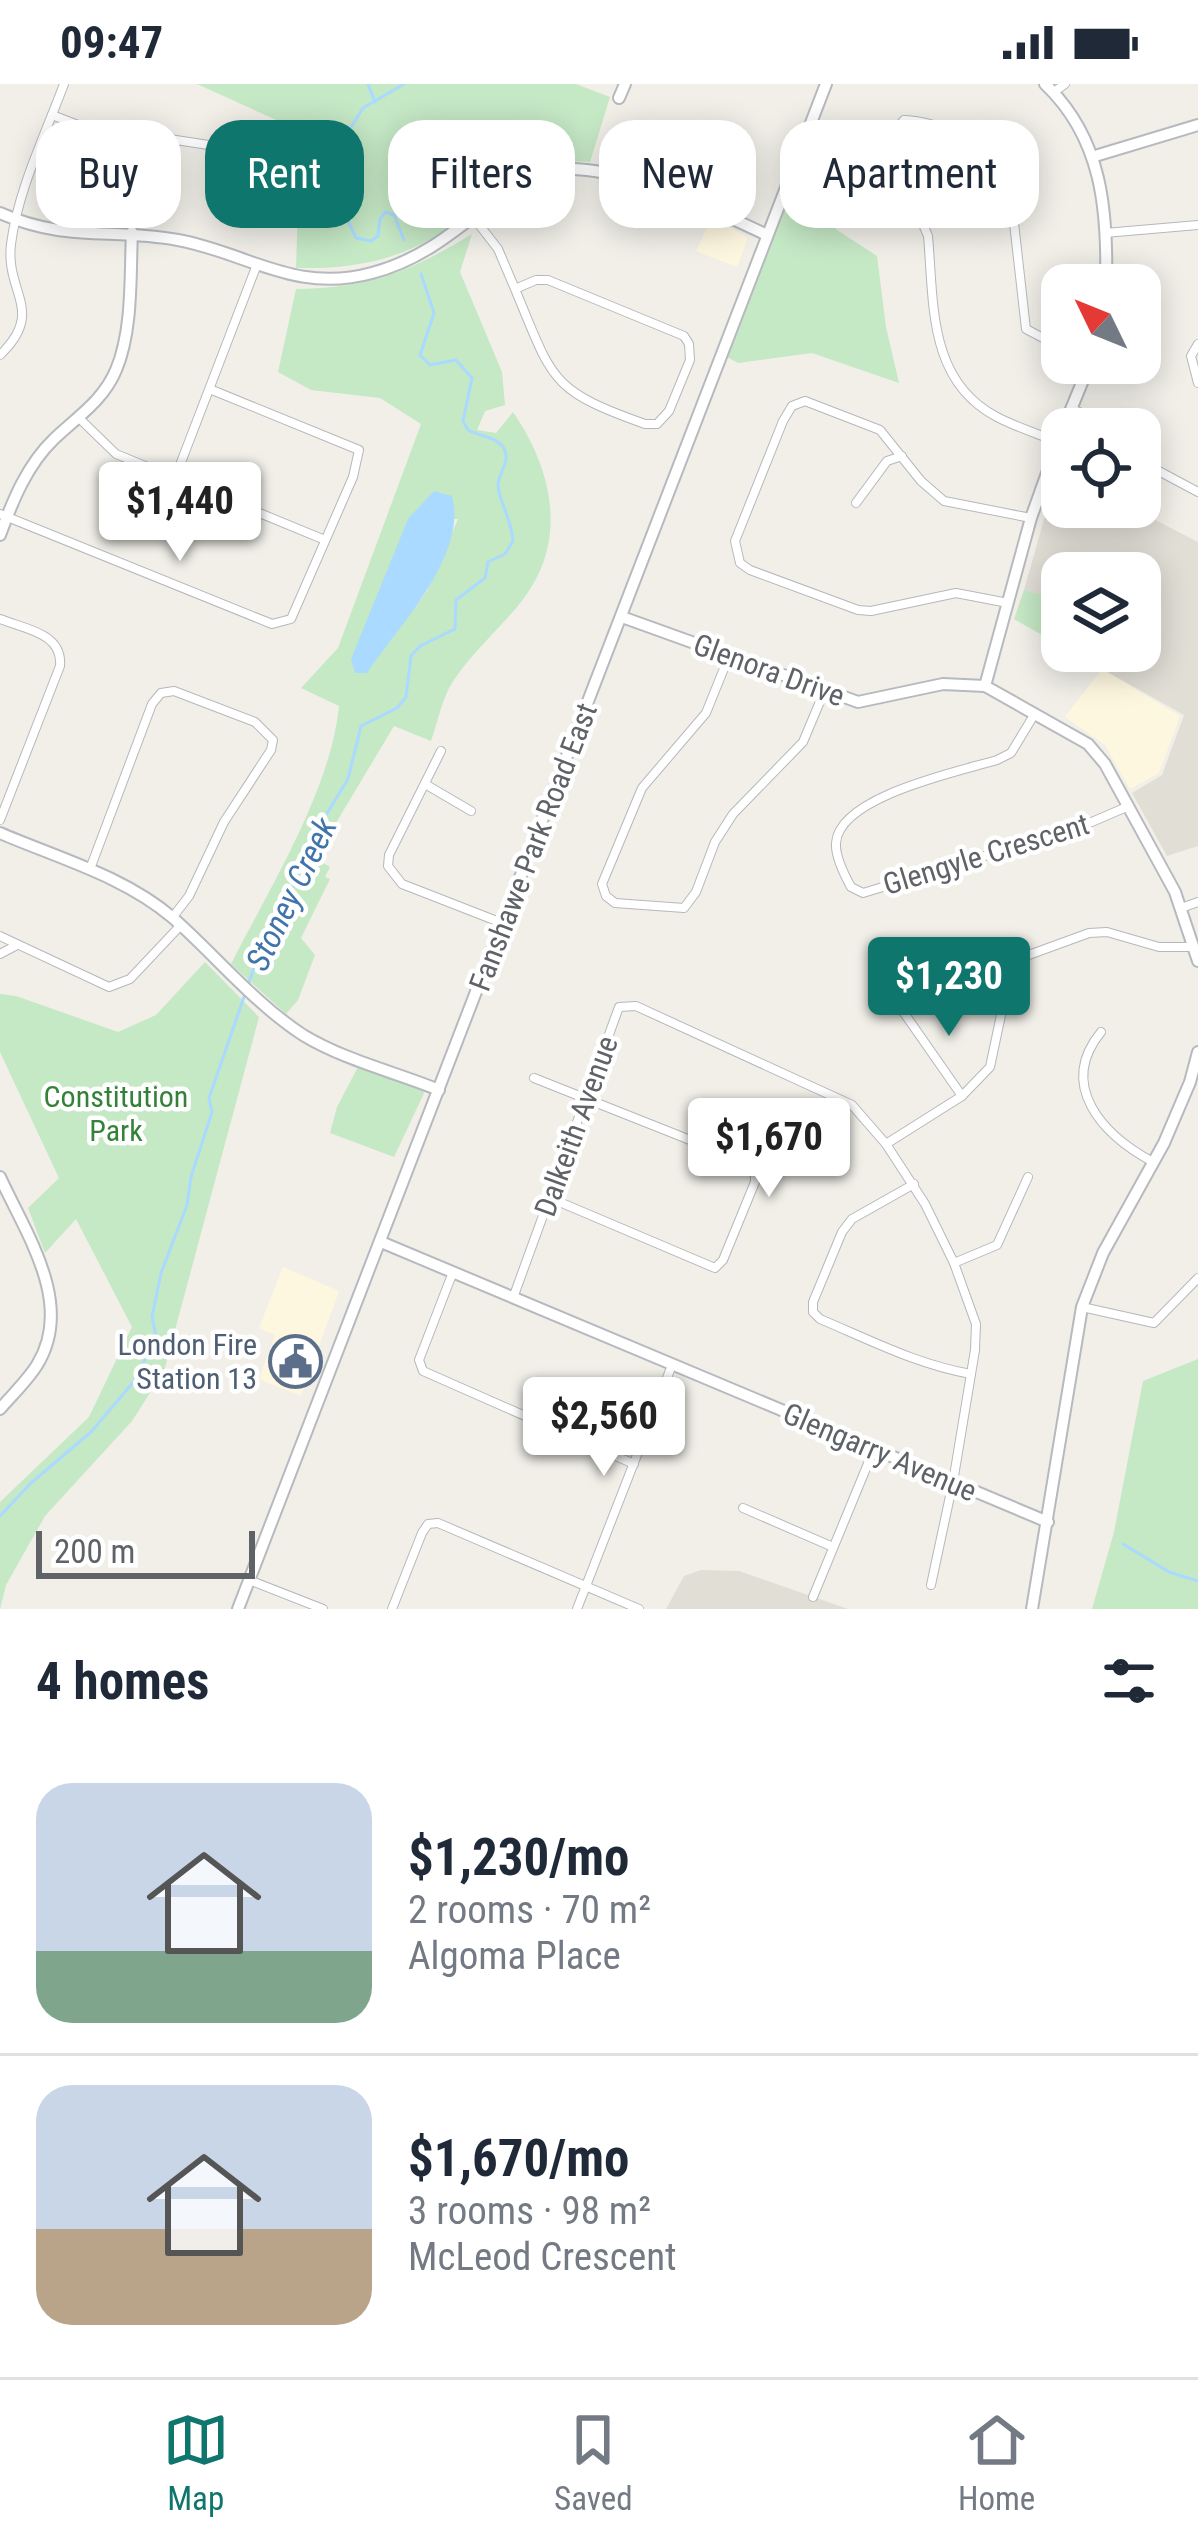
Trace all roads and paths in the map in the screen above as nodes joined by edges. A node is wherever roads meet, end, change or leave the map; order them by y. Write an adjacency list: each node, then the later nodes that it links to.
1 (64, 84): 7 (street)
2 (625, 84): 6 (street)
3 (826, 84): 19 (street, Fanshawe Park Road East)
4 (1065, 84): 5 (street)
5 (1050, 88): 10 (street)
6 (619, 98)
7 (52, 116): 9 (street); 13 (street)
8 (1198, 125): 10 (street)
9 (205, 144)
10 (1095, 156): 18 (street)
11 (575, 170): 19 (street)
12 (0, 213): 13 (street)
13 (16, 220): 17 (street); 25 (street)
14 (1198, 225): 18 (street)
15 (460, 228): 21 (street)
16 (482, 228): 22 (street)
17 (132, 232): 21 (street); 30 (street)
18 (1104, 232): 20 (street)
19 (767, 235): 43 (street, Fanshawe Park Road East)
20 (1105, 264)
21 (256, 267): 28 (street)
22 (515, 289): 22 (street)
23 (1041, 337): 31 (street)
24 (1198, 344): 26 (street)
25 (0, 355)
26 (1198, 383)
27 (1081, 384): 29 (street)
28 (212, 390): 34 (street); 41 (street)
29 (1071, 408)
30 (79, 418): 34 (street); 38 (street)
31 (1041, 427)
32 (902, 456): 37 (street); 39 (street); 42 (street)
33 (1161, 472): 36 (street)
34 (175, 478): 41 (street)
35 (1041, 490): 39 (street)
36 (1198, 492)
37 (856, 503)
38 (3, 515): 40 (street); 41 (street)
39 (1031, 518): 42 (street)
40 (0, 535)
41 (326, 540)
42 (1009, 603): 46 (street)
43 (622, 617): 45 (street, Glenora Drive); 59 (street, Fanshawe Park Road East)
44 (0, 619): 53 (street)
45 (730, 656): 47 (street, Glenora Drive); 47 (street)
46 (985, 686): 47 (street, Glenora Drive); 48 (street)
47 (824, 692)
48 (1034, 715): 51 (street); 51 (street, Glengyle Crescent)
49 (442, 751): 50 (street)
50 (425, 784): 52 (street); 59 (street)
51 (1129, 806): 57 (street)
52 (471, 812)
53 (0, 820)
54 (0, 833): 55 (street)
55 (90, 871): 58 (street); 58 (street)
56 (1198, 902): 57 (street)
57 (1181, 908): 62 (street)
58 (176, 922): 61 (street); 69 (street)
59 (504, 923): 69 (street, Fanshawe Park Road East)
60 (0, 936): 61 (street)
61 (16, 945): 63 (street)
62 (1195, 946): 64 (street); 70 (street)
63 (0, 954)
64 (1198, 961)
65 (902, 993): 70 (street)
66 (1101, 1032): 73 (street)
67 (1197, 1059): 73 (street)
68 (534, 1078): 71 (street)
69 (440, 1090): 78 (street, Fanshawe Park Road East)
70 (962, 1096): 72 (street)
71 (586, 1100): 72 (street, Dalkeith Avenue); 77 (street, Dalkeith Avenue); 77 (street)
72 (886, 1144): 76 (street, Dalkeith Avenue)
73 (1155, 1163): 83 (street)
74 (0, 1177): 86 (street)
75 (1028, 1177): 79 (street)
76 (914, 1184): 79 (street, Dalkeith Avenue); 85 (street)
77 (550, 1198): 82 (street, Dalkeith Avenue)
78 (380, 1243): 80 (street, Glengarry Avenue); 93 (street, Fanshawe Park Road East)
79 (955, 1263): 85 (street, Dalkeith Avenue)
80 (453, 1272): 82 (street, Glengarry Avenue); 88 (street)
81 (1198, 1278): 83 (street)
82 (513, 1298): 84 (street, Glengarry Avenue)
83 (1082, 1306): 91 (street)
84 (672, 1365): 87 (street, Glengarry Avenue); 88 (street)
85 (971, 1374): 89 (street, Dalkeith Avenue)
86 (0, 1409)
87 (874, 1449): 89 (street, Glengarry Avenue); 92 (street)
88 (634, 1464): 94 (street)
89 (953, 1482): 91 (street, Glengarry Avenue); 95 (street, Dalkeith Avenue)
90 (743, 1508): 92 (street)
91 (1048, 1522): 102 (street)
92 (832, 1547): 96 (street)
93 (249, 1580): 97 (street, Fanshawe Park Road East); 98 (street)
94 (585, 1586): 99 (street); 100 (street); 101 (street)
95 (931, 1586)
96 (813, 1597)
97 (238, 1609)
98 (323, 1609)
99 (392, 1609)
100 (577, 1609)
101 (640, 1609)
102 (1032, 1609)

